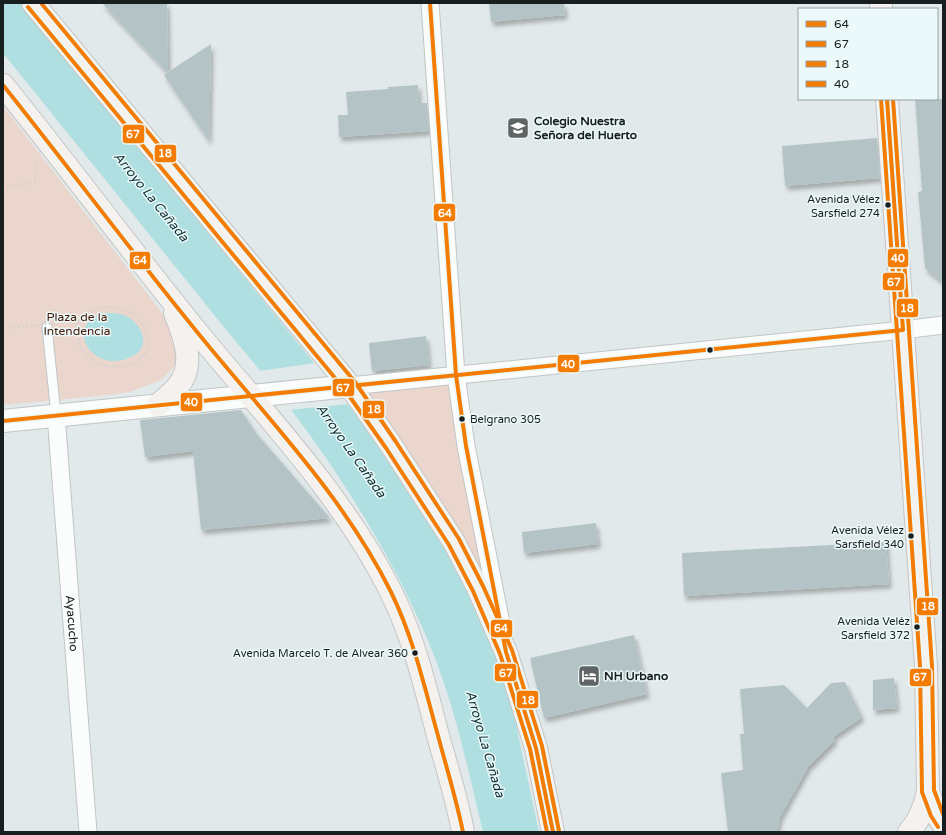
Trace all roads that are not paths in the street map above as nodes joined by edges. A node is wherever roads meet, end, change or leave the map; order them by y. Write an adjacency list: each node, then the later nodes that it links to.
1 (33, 3): 10 (main road)
2 (430, 3): 9 (street)
3 (3, 85): 5 (main road)
4 (887, 100): 8 (main road)
5 (168, 296): 11 (main road); 12 (main road)
6 (51, 325): 13 (lane)
7 (943, 325): 8 (street)
8 (903, 330): 9 (street); 16 (main road)
9 (456, 375): 10 (street); 15 (street)
10 (350, 386): 11 (main road); 15 (main road)
11 (250, 396): 12 (main road); 19 (main road)
12 (158, 405): 13 (main road)
13 (56, 415): 14 (main road); 18 (street, Ayacucho)
14 (3, 421)
15 (506, 652): 20 (main road)
16 (928, 791): 17 (main road); 21 (main road)
17 (943, 824)
18 (88, 832)
19 (463, 832)
20 (553, 832)
21 (909, 832)

